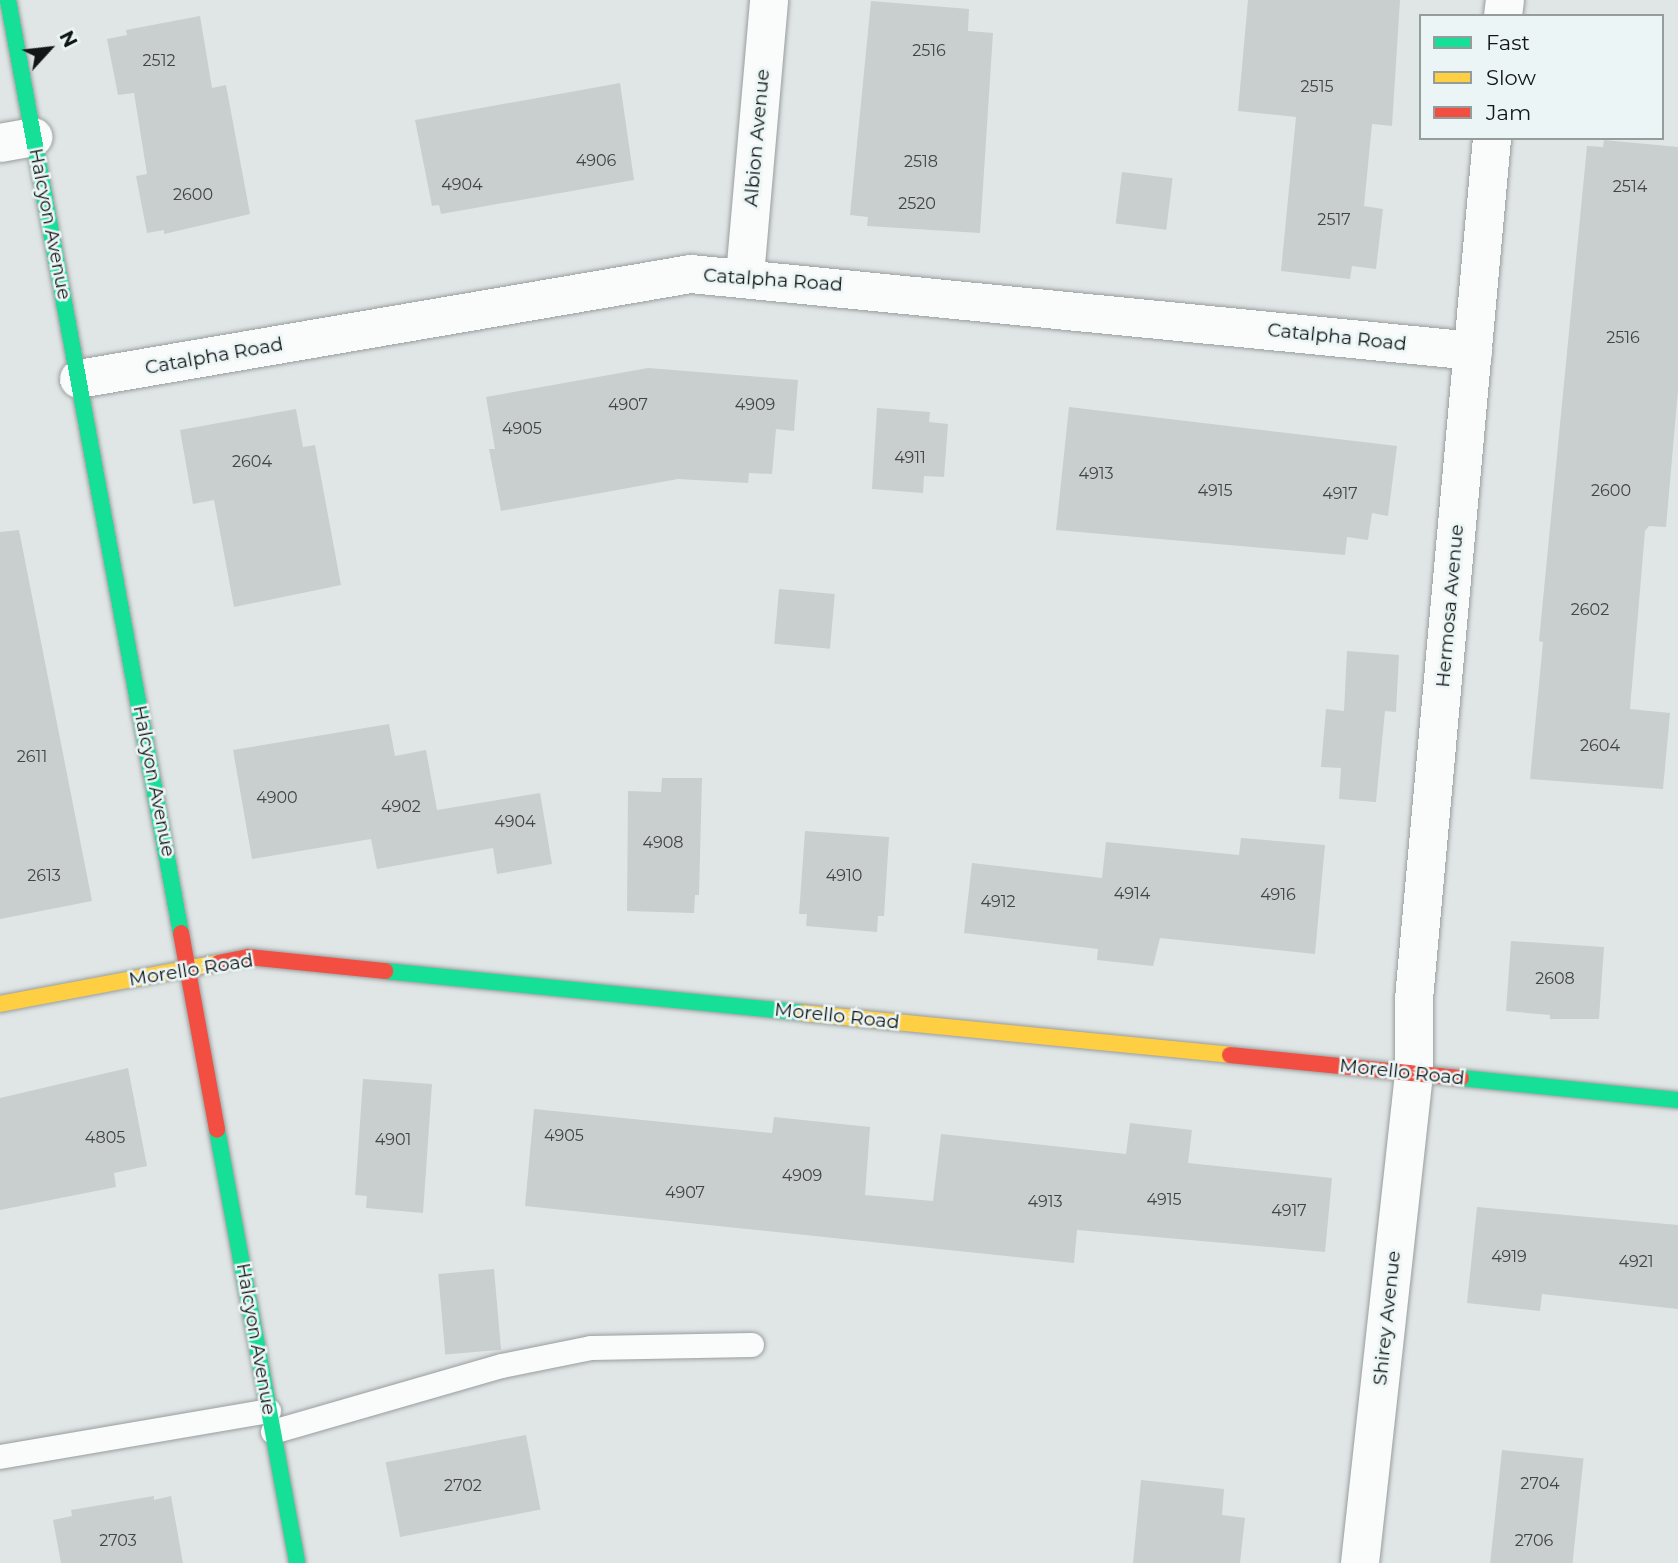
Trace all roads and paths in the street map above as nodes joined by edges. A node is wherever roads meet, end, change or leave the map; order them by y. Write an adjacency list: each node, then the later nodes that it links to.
1 (8, 0): 3 (street, Halcyon Avenue)
2 (769, 0): 5 (street, Albion Avenue)
3 (17, 140): 7 (street, Halcyon Avenue)
4 (1492, 140): 6 (street, Hermosa Avenue)
5 (745, 276): 6 (street, Catalpha Road); 7 (street, Catalpha Road)
6 (1473, 351): 10 (street, Hermosa Avenue)
7 (79, 379): 8 (street, Halcyon Avenue)
8 (189, 968): 9 (street, Morello Road); 10 (street, Morello Road); 13 (street, Halcyon Avenue)
9 (0, 1004)
10 (1414, 1073): 11 (street, Morello Road); 16 (street, Shirey Avenue)
11 (1678, 1100)
12 (752, 1345): 13 (lane)
13 (271, 1421): 14 (lane); 15 (street, Halcyon Avenue)
14 (0, 1457)
15 (297, 1563)
16 (1360, 1563)

